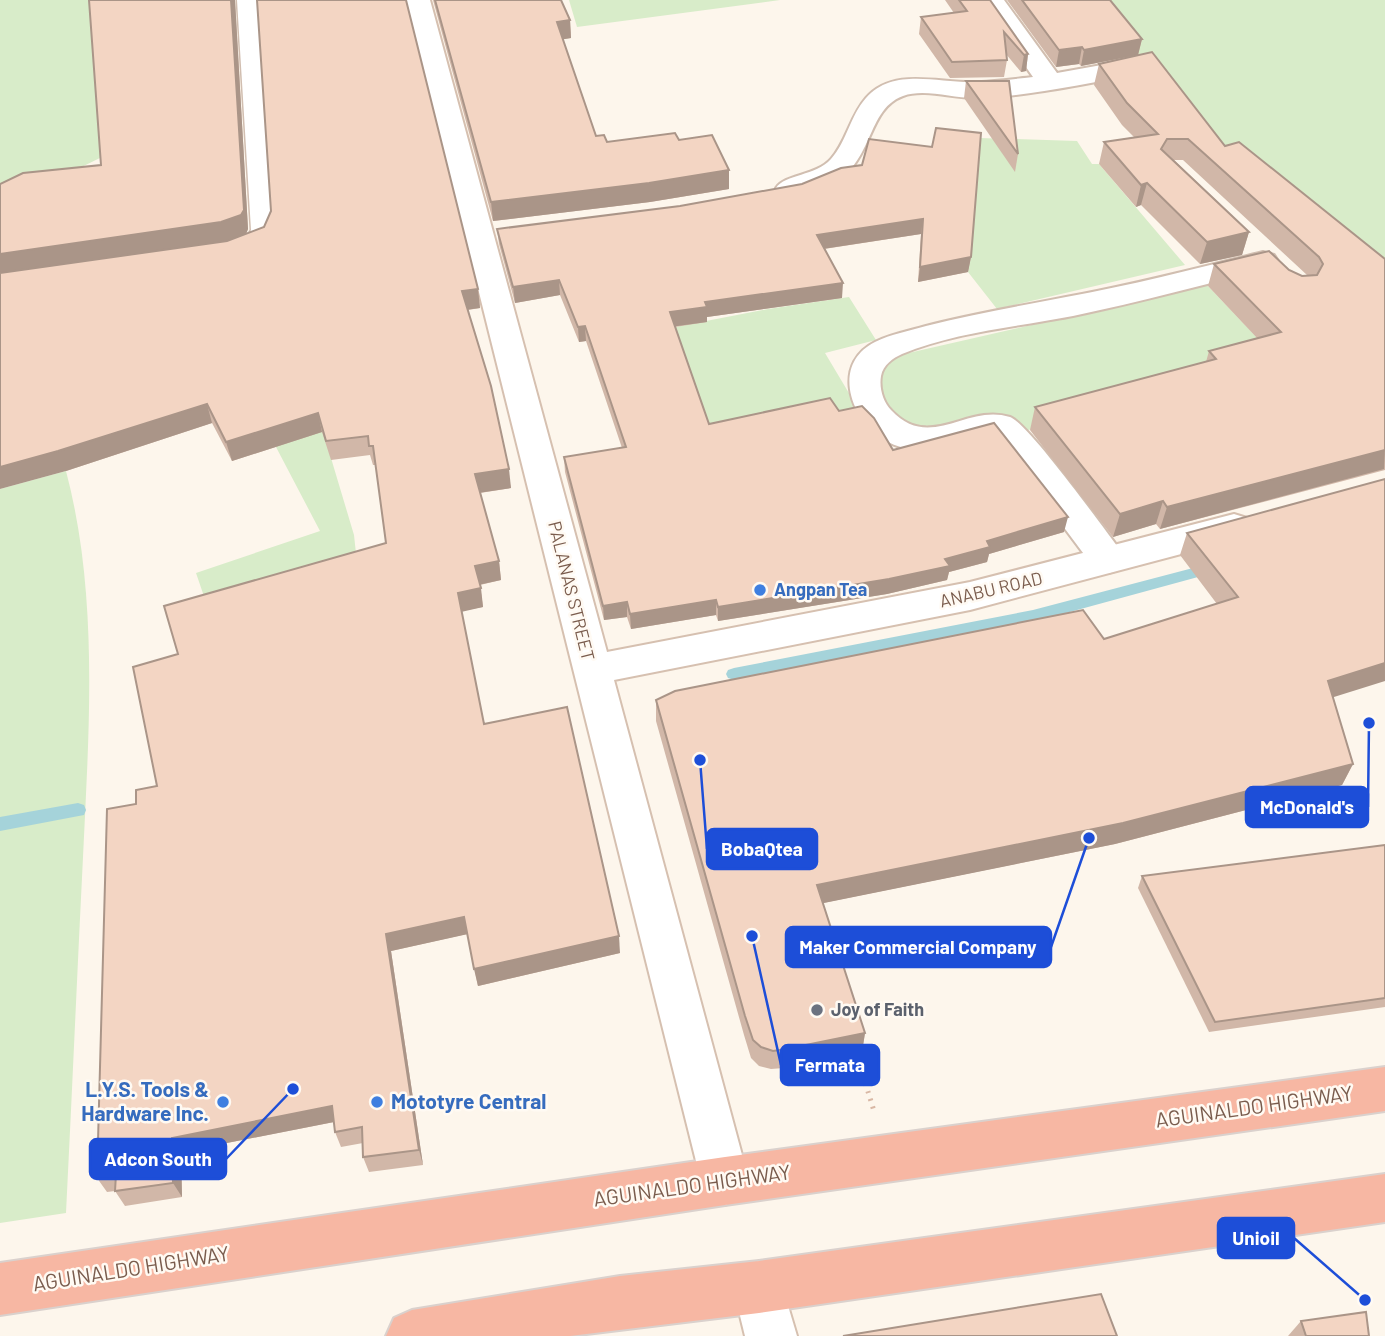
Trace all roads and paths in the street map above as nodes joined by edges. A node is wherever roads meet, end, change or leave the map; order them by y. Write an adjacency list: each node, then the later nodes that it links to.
1 (247, 0): 7 (lane)
2 (418, 0): 11 (street, PALANAS STREET)
3 (991, 0): 5 (street)
4 (1135, 67): 5 (street)
5 (1049, 81): 6 (street)
6 (760, 195)
7 (211, 253)
8 (1266, 258): 10 (street)
9 (1270, 517): 10 (street, ANABU ROAD)
10 (1108, 560): 11 (street, ANABU ROAD)
11 (591, 670): 15 (street, PALANAS STREET)
12 (856, 1053): 14 (path)
13 (1385, 1089): 15 (highway, AGUINALDO HIGHWAY)
14 (878, 1122)
15 (725, 1181): 18 (highway, AGUINALDO HIGHWAY)
16 (1385, 1198): 17 (highway)
17 (759, 1287): 19 (highway); 20 (street)
18 (0, 1289)
19 (412, 1336)
20 (771, 1336)

